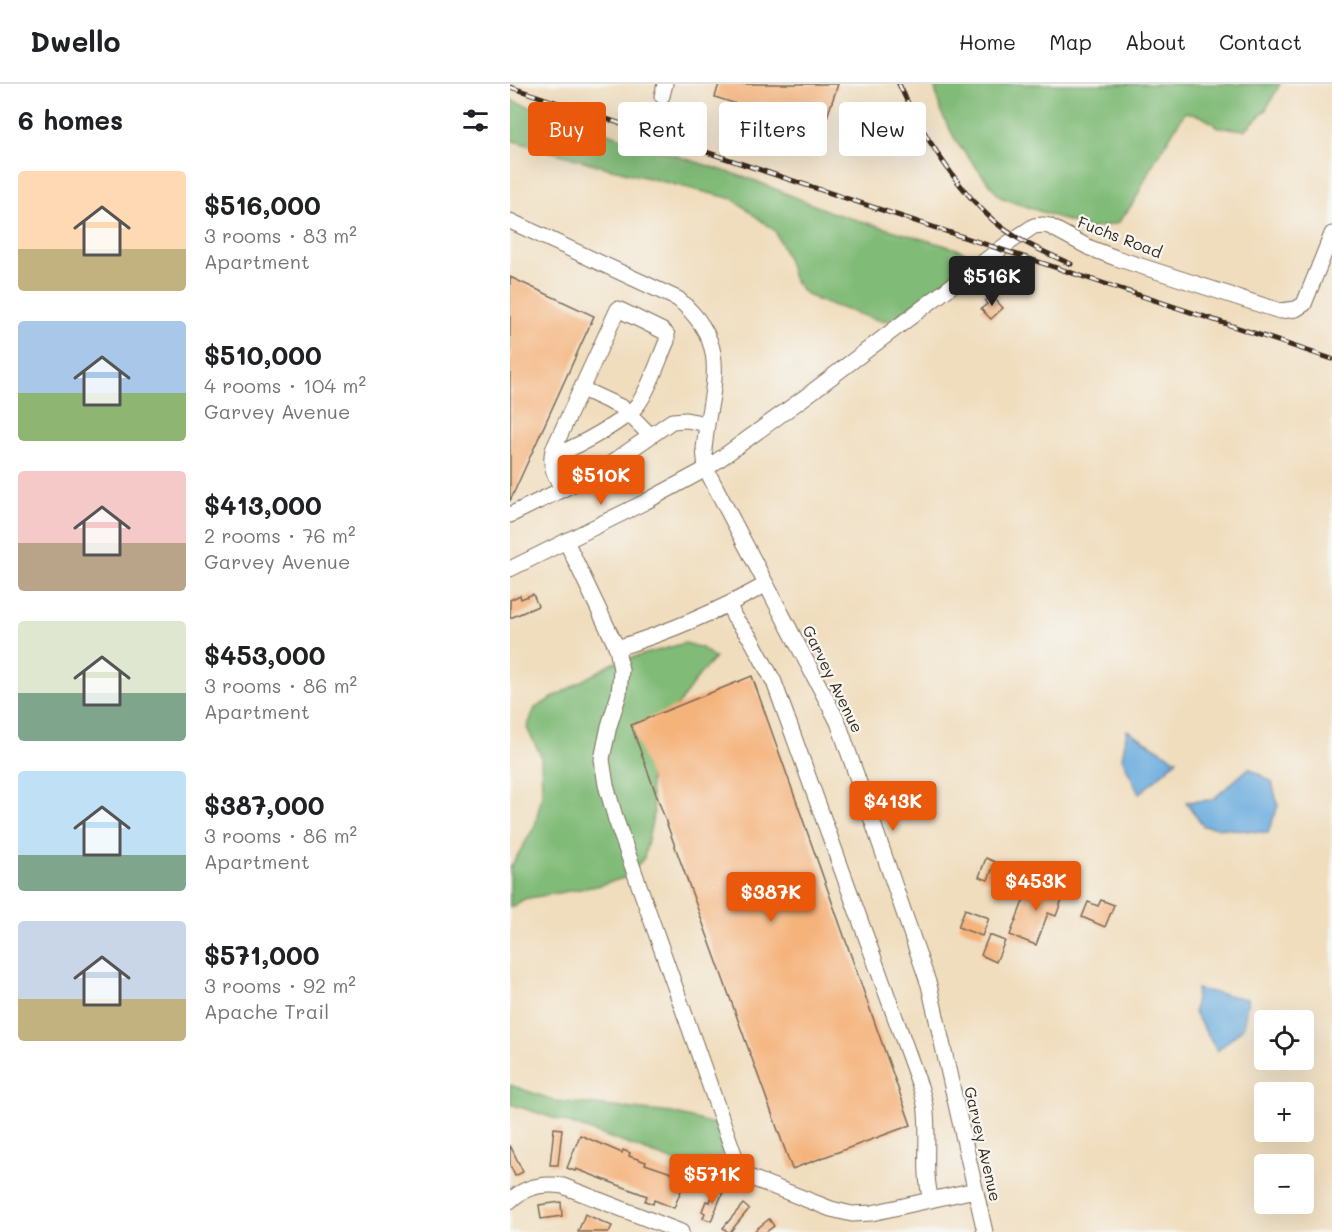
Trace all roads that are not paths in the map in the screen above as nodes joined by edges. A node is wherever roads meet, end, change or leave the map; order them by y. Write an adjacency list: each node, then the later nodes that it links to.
1 (510, 221): 5 (street)
2 (1332, 234): 8 (street, Fuchs Road)
3 (582, 389): 4 (street); 4 (street); 7 (street)
4 (628, 412): 6 (street); 7 (street)
5 (707, 424): 6 (street); 8 (street)
6 (650, 435): 9 (street)
7 (553, 450): 9 (street)
8 (705, 469): 11 (street); 13 (street, Garvey Avenue)
9 (562, 489): 10 (street)
10 (510, 515)
11 (566, 541): 12 (street); 15 (street)
12 (510, 569)
13 (765, 585): 14 (street); 16 (street, Garvey Avenue)
14 (729, 604): 15 (street); 17 (street)
15 (617, 648): 17 (street)
16 (975, 1190): 17 (street); 20 (street, Garvey Avenue)
17 (931, 1200)
18 (510, 1201): 19 (street)
19 (681, 1232)
20 (985, 1232)

